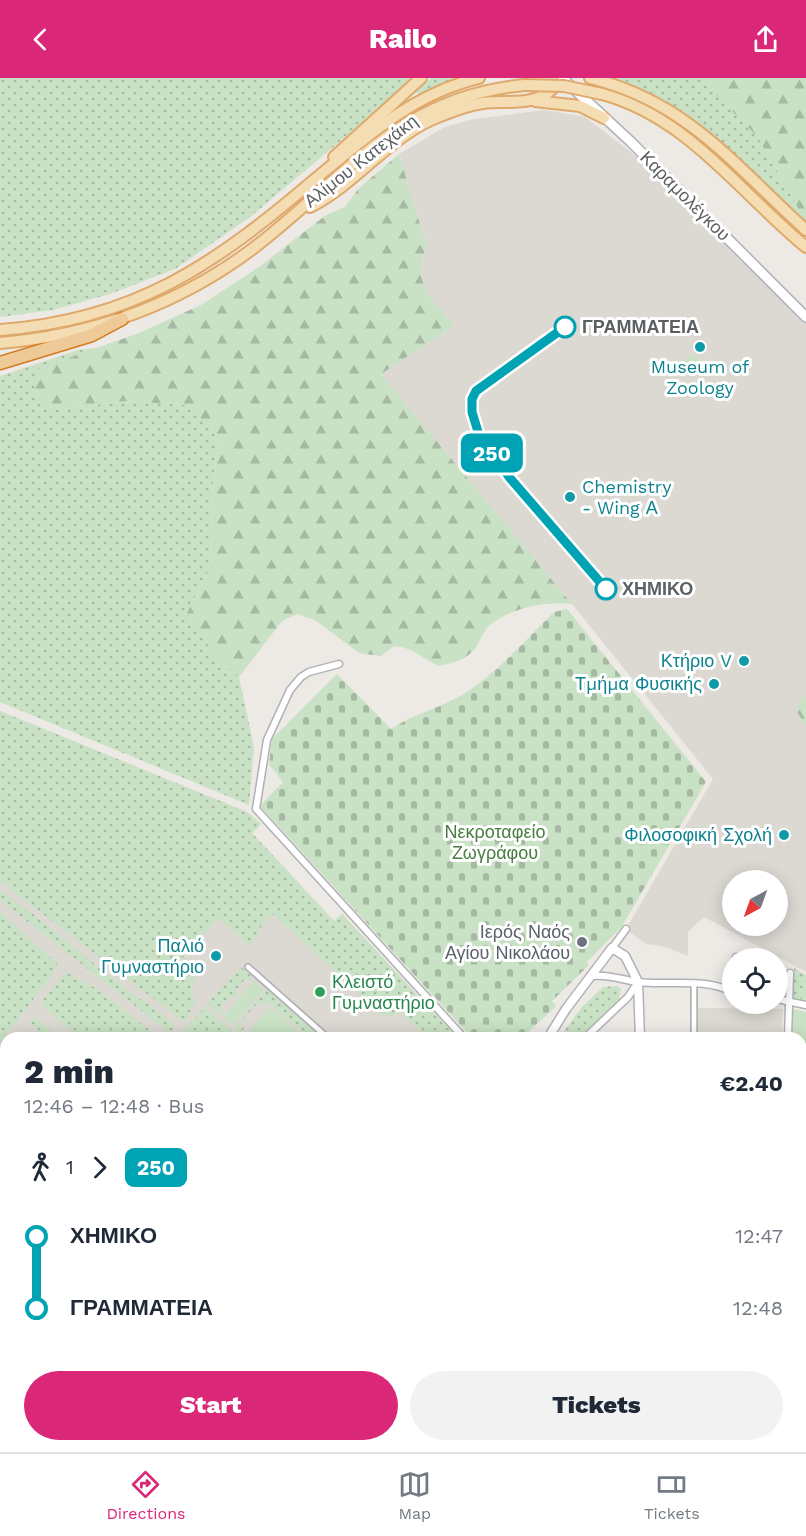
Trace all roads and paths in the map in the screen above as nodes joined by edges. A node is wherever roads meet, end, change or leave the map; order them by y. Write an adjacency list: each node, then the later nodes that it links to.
1 (421, 78): 8 (main road)
2 (479, 78): 8 (main road, Αλίμου Κατεχάκη)
3 (562, 78): 7 (main road, Καραμολέγκου)
4 (590, 78): 10 (main road)
5 (555, 83): 6 (main road)
6 (525, 100): 7 (main road); 9 (main road)
7 (604, 118): 12 (main road, Καραμολέγκου)
8 (315, 180): 14 (main road, Αλίμου Κατεχάκη)
9 (294, 215): 11 (main road, Αλίμου Κατεχάκη, bridge); 13 (main road, Αλίμου Κατεχάκη)
10 (806, 230)
11 (806, 247)
12 (806, 317)
13 (122, 319): 15 (main road, Αλίμου Κατεχάκη); 16 (highway)
14 (0, 330)
15 (0, 343)
16 (0, 363)
17 (339, 664): 29 (street)
18 (626, 929): 19 (street)
19 (612, 948): 22 (street); 23 (street)
20 (248, 967): 28 (street)
21 (790, 973): 26 (street)
22 (592, 976): 23 (street); 30 (street)
23 (638, 982): 24 (street); 31 (street); 32 (street)
24 (694, 983): 25 (street); 33 (street)
25 (722, 987)
26 (789, 1000): 27 (street); 34 (street)
27 (806, 1005)
28 (321, 1032)
29 (459, 1032)
30 (552, 1032)
31 (591, 1032)
32 (640, 1032)
33 (694, 1032)
34 (788, 1032)

